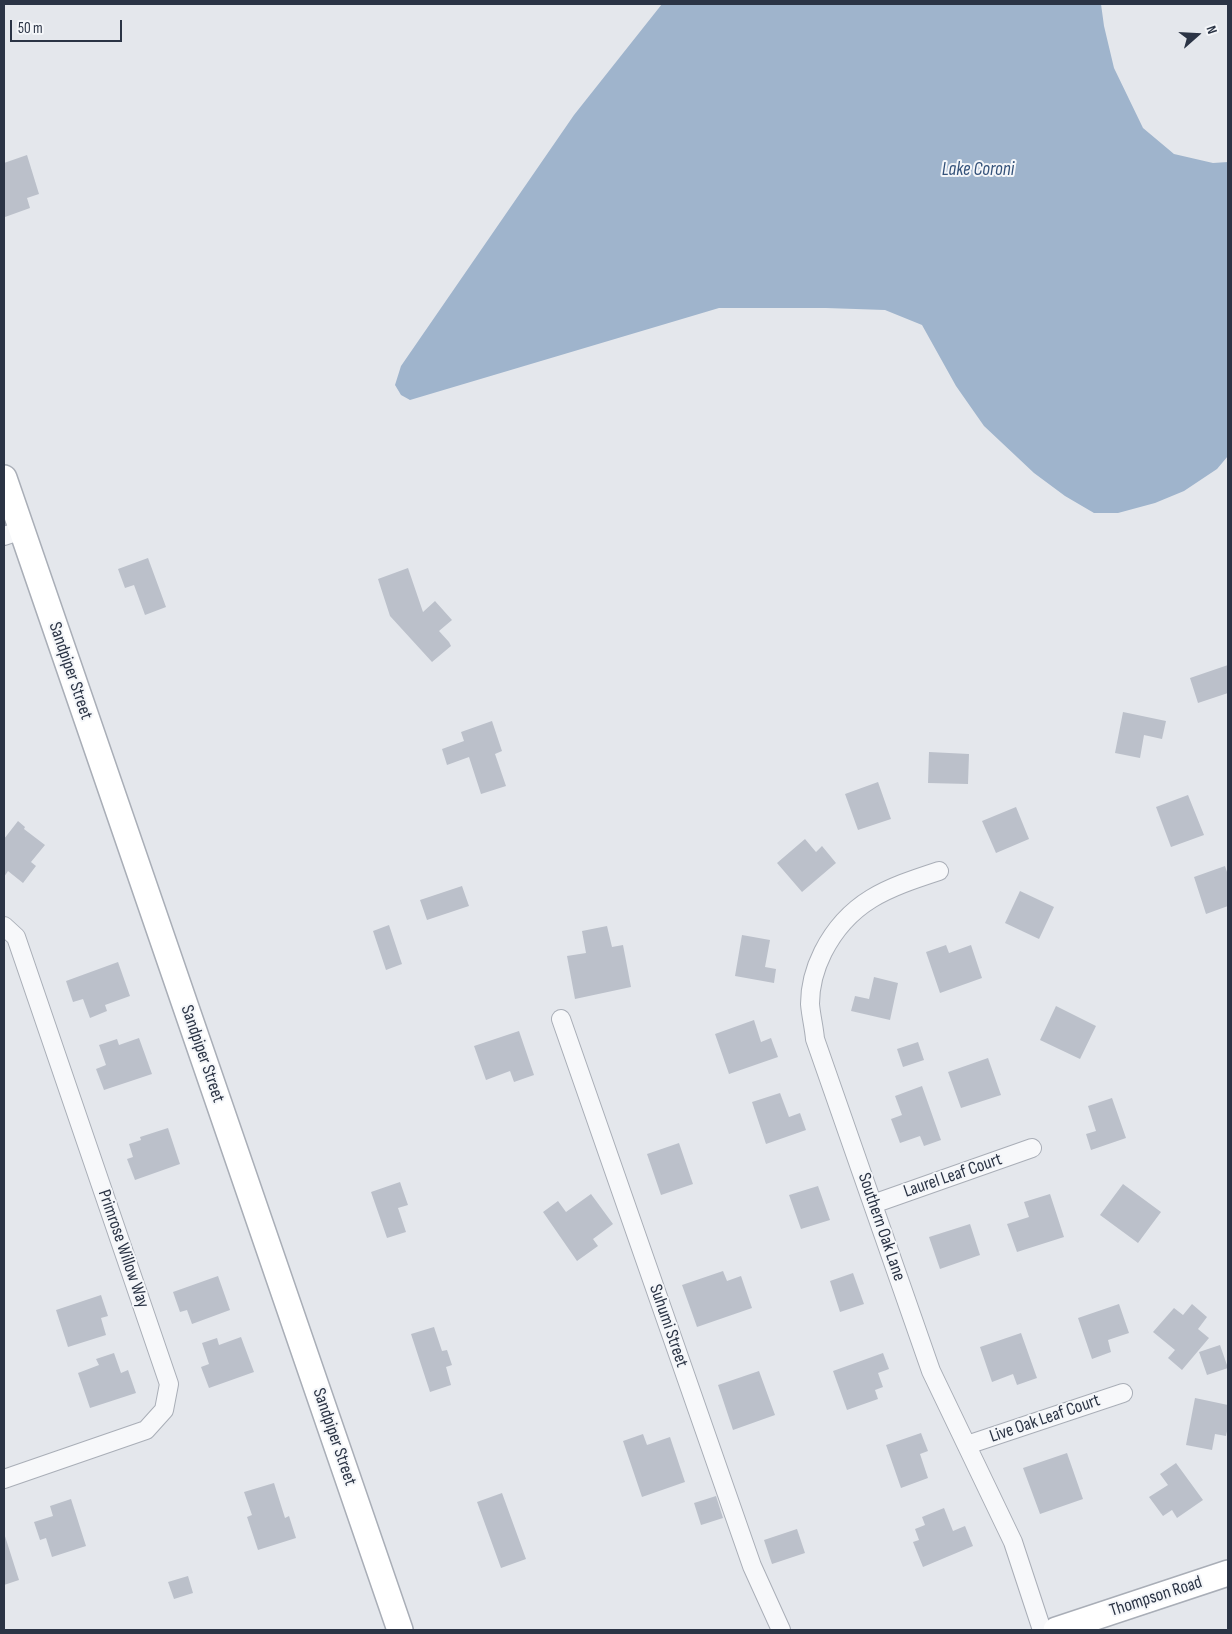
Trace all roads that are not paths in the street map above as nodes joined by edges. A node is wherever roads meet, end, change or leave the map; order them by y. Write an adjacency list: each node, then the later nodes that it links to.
1 (4, 478): 2 (street, Sandpiper Street)
2 (8, 506): 3 (street, Sandpiper Street)
3 (13, 533): 13 (street, Sandpiper Street)
4 (939, 871): 8 (street, Southern Oak Lane)
5 (4, 926): 11 (street, Primrose Willow Way)
6 (561, 1018): 14 (street, Suhumi Street)
7 (1032, 1148): 8 (street, Laurel Leaf Court)
8 (873, 1204): 10 (street, Southern Oak Lane)
9 (1123, 1392): 10 (street, Live Oak Leaf Court)
10 (967, 1445): 15 (street, Southern Oak Lane)
11 (4, 1479)
12 (1228, 1573): 16 (street, Thompson Road)
13 (400, 1630)
14 (781, 1630)
15 (1042, 1630)
16 (1056, 1630)

